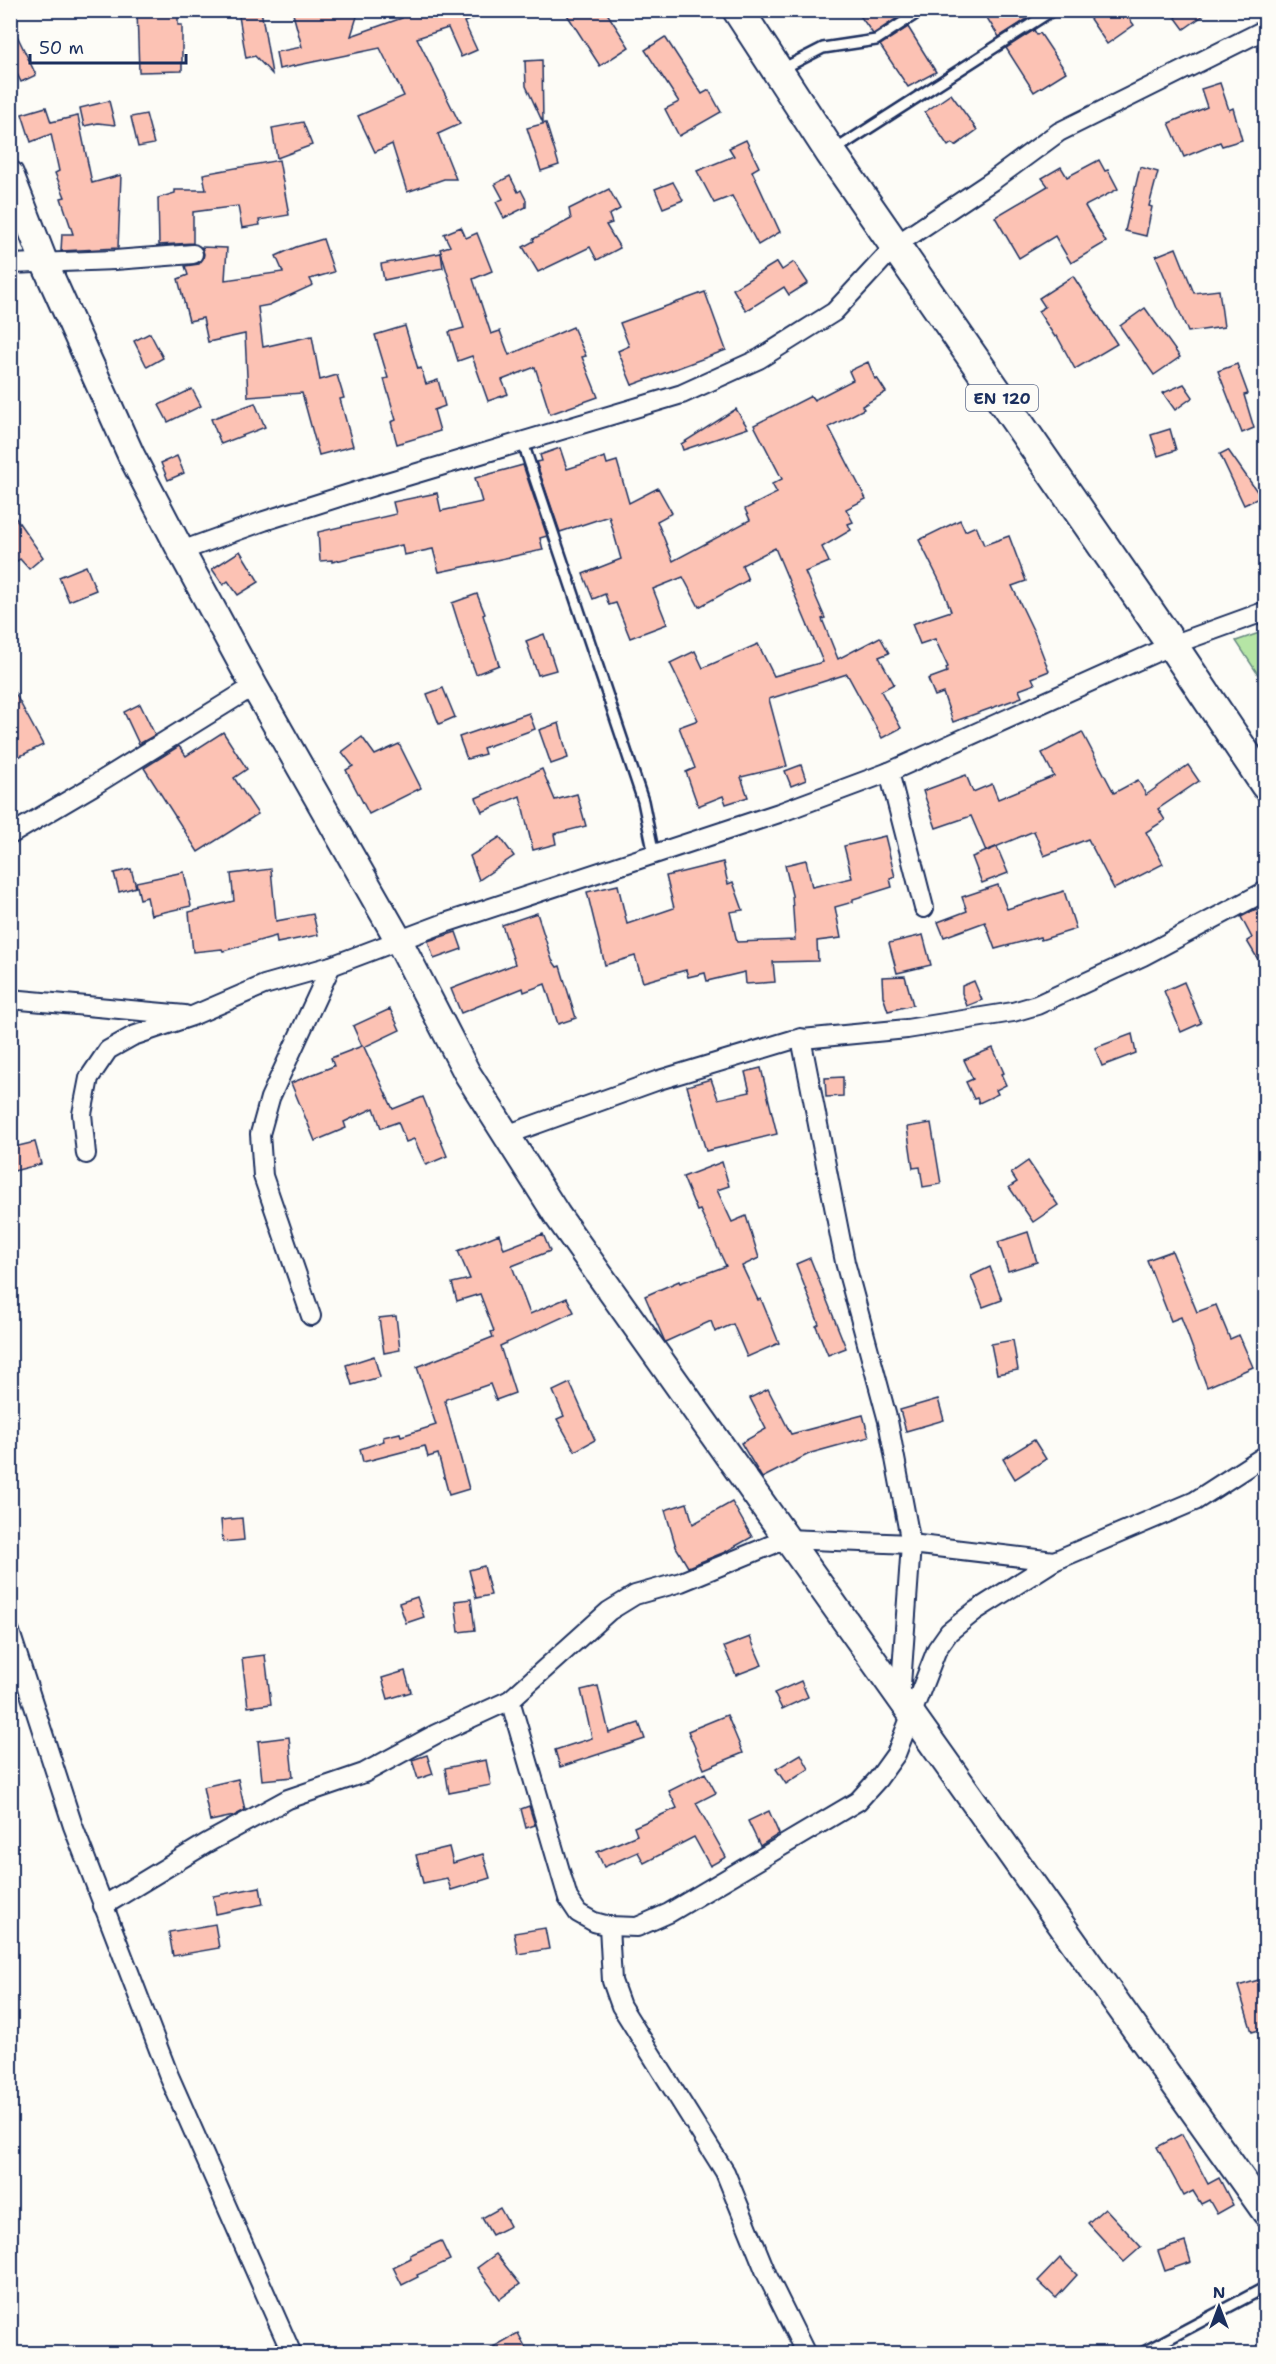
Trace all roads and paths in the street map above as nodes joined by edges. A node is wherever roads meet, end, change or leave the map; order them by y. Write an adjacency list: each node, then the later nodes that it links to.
1 (922, 10): 5 (lane)
2 (1053, 10): 6 (lane)
3 (739, 11): 5 (main road, EN 120)
4 (1266, 29): 8 (street)
5 (777, 71): 6 (main road, EN 120)
6 (831, 153): 8 (main road, EN 120)
7 (10, 174): 11 (street)
8 (896, 245): 12 (street); 15 (main road, EN 120)
9 (193, 254): 11 (street)
10 (10, 264): 11 (street)
11 (45, 264): 13 (street)
12 (524, 443): 13 (street); 20 (lane)
13 (181, 551): 16 (street)
14 (1266, 612): 15 (street)
15 (1172, 645): 17 (street); 18 (main road, EN 120)
16 (254, 687): 19 (street); 23 (street)
17 (889, 772): 20 (street); 22 (street)
18 (1266, 786)
19 (10, 835)
20 (654, 855): 23 (street)
21 (1266, 891): 27 (street)
22 (924, 908)
23 (398, 939): 24 (street); 28 (street)
24 (331, 966): 26 (street); 30 (street)
25 (10, 999): 26 (street)
26 (192, 1016): 29 (street)
27 (801, 1038): 28 (street); 33 (street)
28 (506, 1135): 32 (street)
29 (86, 1154)
30 (311, 1316)
31 (1266, 1455): 34 (street)
32 (786, 1539): 33 (street); 36 (street); 37 (street)
33 (911, 1544): 34 (street); 37 (street)
34 (1054, 1562): 37 (street)
35 (10, 1632): 38 (street)
36 (510, 1700): 38 (street); 39 (street)
37 (905, 1706): 39 (street); 40 (street)
38 (103, 1906): 42 (street)
39 (609, 1926): 43 (street)
40 (1266, 2213)
41 (1266, 2287): 44 (lane)
42 (292, 2354)
43 (806, 2354)
44 (1140, 2354)

